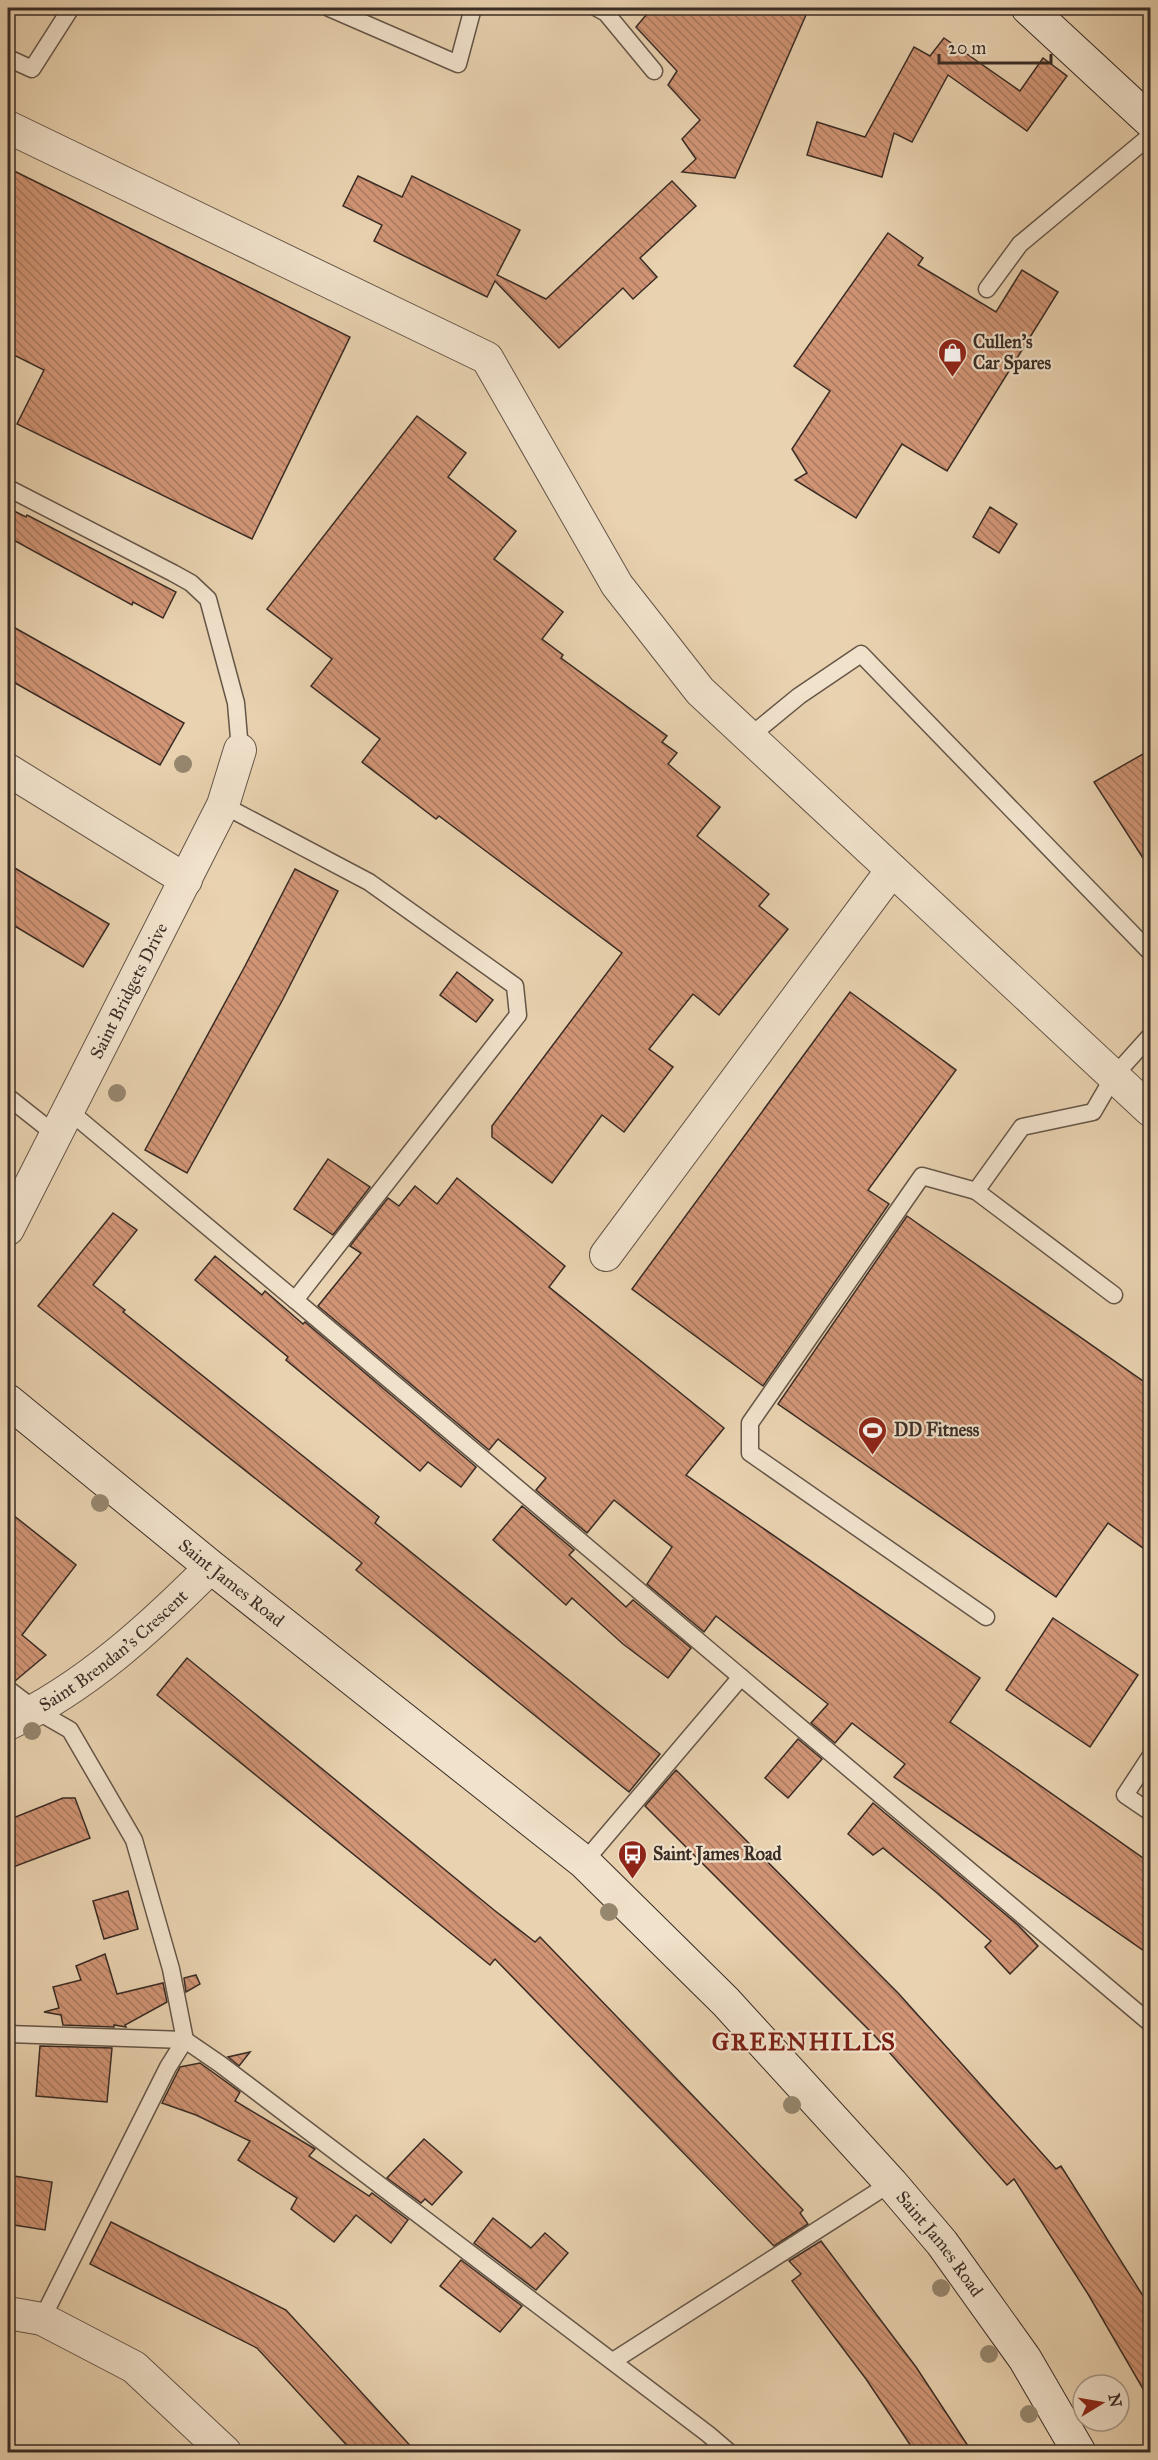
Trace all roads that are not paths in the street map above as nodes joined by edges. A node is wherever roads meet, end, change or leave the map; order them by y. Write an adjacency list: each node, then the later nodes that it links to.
1 (71, 8): 6 (lane)
2 (329, 8): 3 (lane)
3 (473, 8)
4 (597, 8): 7 (lane)
5 (1028, 8): 8 (street)
6 (8, 58)
7 (654, 71)
8 (1150, 121)
9 (8, 127): 13 (street)
10 (1150, 136): 11 (lane)
11 (987, 290)
12 (8, 488): 14 (lane)
13 (749, 737): 17 (street); 19 (lane)
14 (240, 750): 16 (street, Saint Bridgets Drive)
15 (8, 770): 18 (street)
16 (223, 805): 18 (street, Saint Bridgets Drive); 29 (lane)
17 (892, 870): 21 (street); 27 (street)
18 (186, 880): 24 (street, Saint Bridgets Drive)
19 (1150, 952)
20 (1150, 1036): 21 (lane)
21 (1114, 1076): 23 (street); 25 (lane)
22 (8, 1097): 24 (lane)
23 (1150, 1110)
24 (62, 1123): 26 (street, Saint Bridgets Drive); 29 (lane)
25 (976, 1191): 28 (lane); 32 (lane)
26 (8, 1229)
27 (606, 1255)
28 (1113, 1295)
29 (295, 1300): 33 (lane)
30 (8, 1401): 31 (street, Saint James Road)
31 (211, 1567): 35 (street, Saint Brendan's Crescent); 39 (street, Saint James Road)
32 (986, 1617)
33 (741, 1677): 39 (lane); 40 (lane)
34 (8, 1689): 35 (lane)
35 (37, 1711): 36 (street, Saint Brendan's Crescent); 42 (lane)
36 (8, 1724)
37 (1150, 1757): 38 (lane)
38 (1150, 1812)
39 (584, 1862): 43 (street, Saint James Road)
40 (1150, 2023)
41 (8, 2034): 42 (lane)
42 (185, 2040): 45 (lane); 46 (lane)
43 (891, 2183): 46 (lane); 49 (street, Saint James Road)
44 (8, 2313): 45 (street)
45 (42, 2319): 47 (street)
46 (613, 2361): 48 (lane)
47 (225, 2452)
48 (729, 2452)
49 (1079, 2452)

